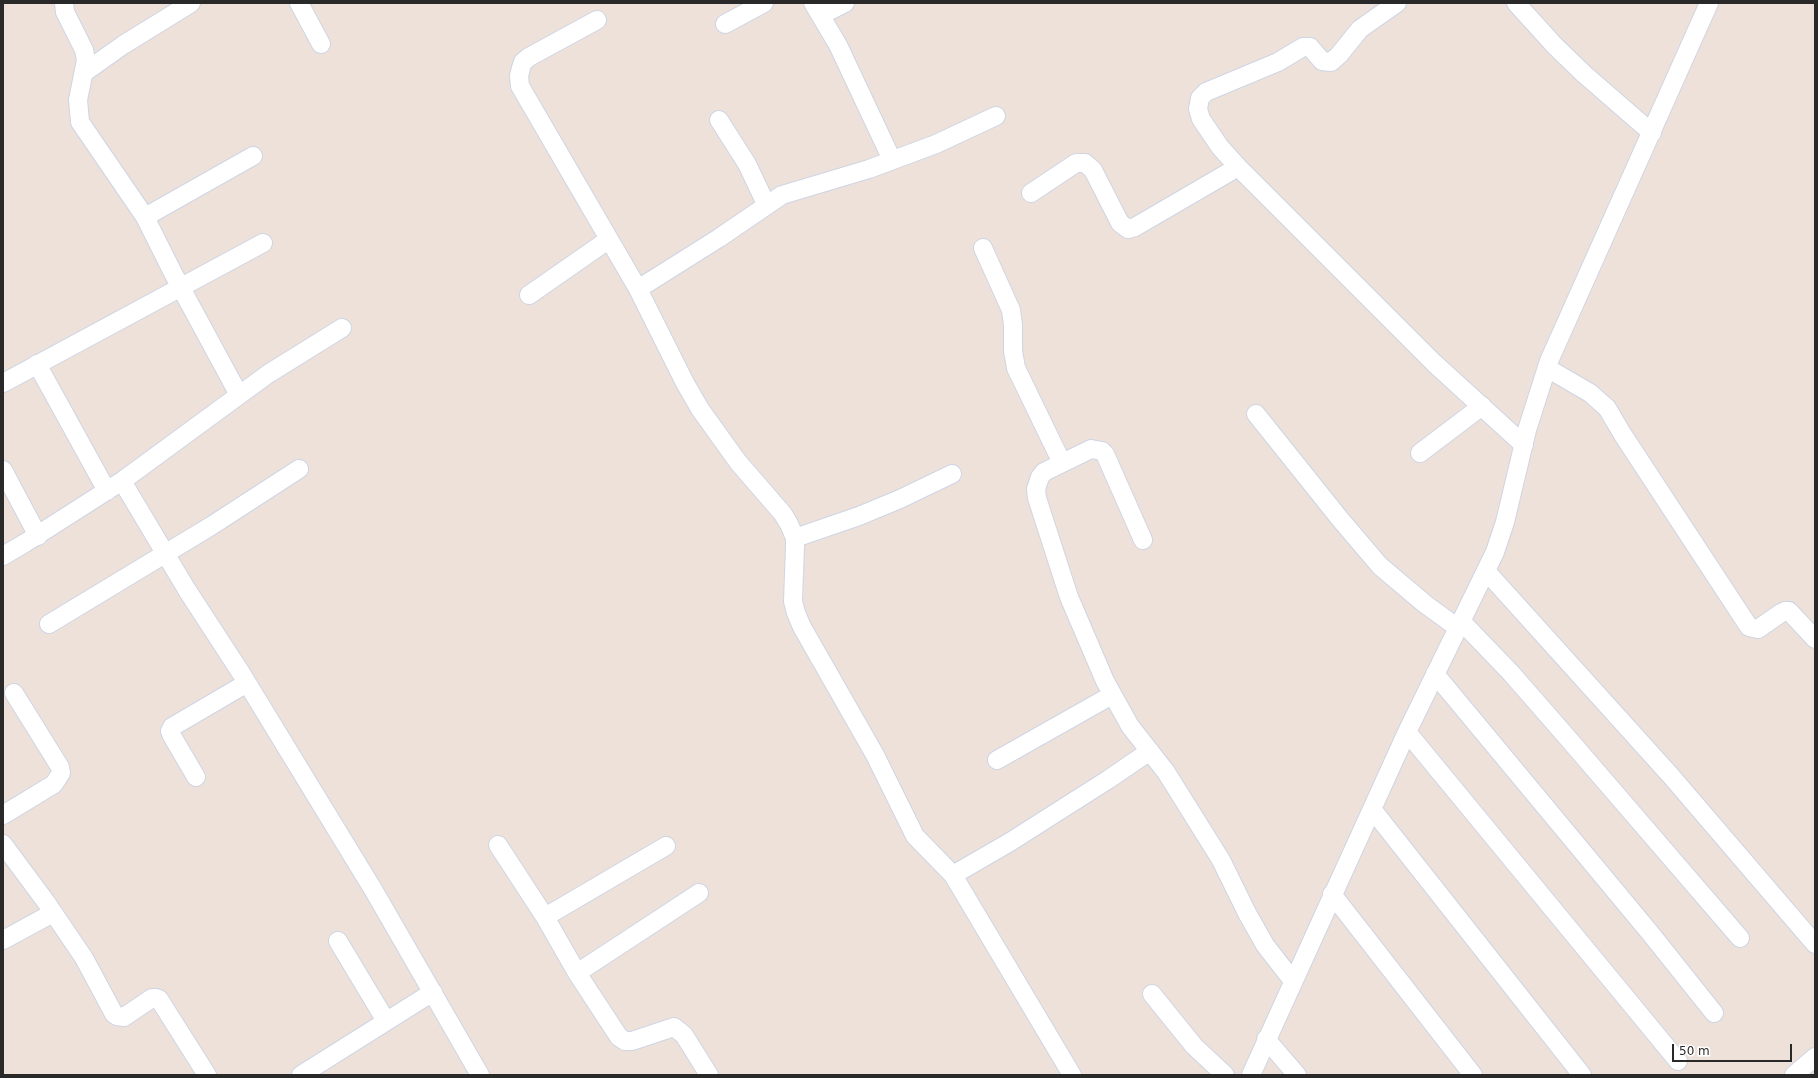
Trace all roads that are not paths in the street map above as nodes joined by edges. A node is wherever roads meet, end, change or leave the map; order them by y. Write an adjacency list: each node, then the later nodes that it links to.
1 (64, 3): 13 (street)
2 (191, 3): 13 (street)
3 (299, 3): 12 (street)
4 (764, 3): 11 (street)
5 (844, 3): 9 (street)
6 (1397, 3): 19 (street)
7 (1516, 3): 16 (street)
8 (1709, 3): 16 (street)
9 (817, 9): 18 (street)
10 (597, 20): 23 (street)
11 (725, 24)
12 (321, 44)
13 (85, 72): 22 (street)
14 (996, 116): 18 (street)
15 (719, 120): 21 (street)
16 (1652, 133): 31 (street)
17 (253, 156): 22 (street)
18 (892, 160): 21 (street)
19 (1238, 167): 20 (street); 34 (street)
20 (1031, 193)
21 (766, 204): 27 (street)
22 (145, 217): 26 (street)
23 (608, 240): 27 (street); 28 (street)
24 (263, 243): 26 (street)
25 (983, 248): 38 (street)
26 (180, 287): 30 (street); 33 (street)
27 (638, 289): 45 (street)
28 (529, 295)
29 (342, 328): 33 (street)
30 (37, 364): 32 (street); 43 (street)
31 (1547, 368): 36 (street); 52 (street)
32 (3, 383)
33 (239, 395): 42 (street)
34 (1482, 406): 36 (street); 37 (street)
35 (1256, 414): 51 (street)
36 (1524, 445): 49 (street)
37 (1420, 453)
38 (1062, 463): 46 (street); 56 (street)
39 (299, 469): 47 (street)
40 (3, 470): 44 (street)
41 (952, 474): 45 (street)
42 (122, 481): 43 (street); 47 (street)
43 (107, 491): 44 (street)
44 (38, 536): 48 (street)
45 (795, 538): 66 (street)
46 (1143, 540)
47 (165, 554): 50 (street); 54 (street)
48 (3, 556)
49 (1486, 571): 51 (street); 74 (street)
50 (48, 624)
51 (1460, 625): 53 (street); 71 (street)
52 (1815, 639)
53 (1435, 674): 57 (street); 79 (street)
54 (247, 683): 60 (street); 77 (street)
55 (14, 693): 62 (street)
56 (1112, 696): 58 (street); 59 (street)
57 (1406, 732): 61 (street); 83 (street)
58 (1150, 751): 66 (street); 76 (street)
59 (997, 760)
60 (196, 777)
61 (1372, 809): 68 (street); 93 (street)
62 (3, 815)
63 (3, 844): 69 (street)
64 (498, 845): 70 (street)
65 (666, 846): 70 (street)
66 (953, 874): 88 (street)
67 (699, 893): 75 (street)
68 (1332, 894): 76 (street); 92 (street)
69 (53, 913): 72 (street); 84 (street)
70 (545, 918): 75 (street)
71 (1740, 938)
72 (3, 940)
73 (338, 941): 80 (street)
74 (1815, 944)
75 (577, 973): 87 (street)
76 (1293, 981): 81 (street)
77 (433, 992): 80 (street); 86 (street)
78 (1152, 994): 89 (street)
79 (1714, 1013)
80 (386, 1021): 85 (street)
81 (1266, 1039): 90 (street); 91 (street)
82 (1815, 1057): 94 (street)
83 (1678, 1061)
84 (207, 1075)
85 (301, 1075)
86 (480, 1075)
87 (709, 1075)
88 (1072, 1075)
89 (1226, 1075)
90 (1251, 1075)
91 (1297, 1075)
92 (1473, 1075)
93 (1582, 1075)
94 (1794, 1075)

